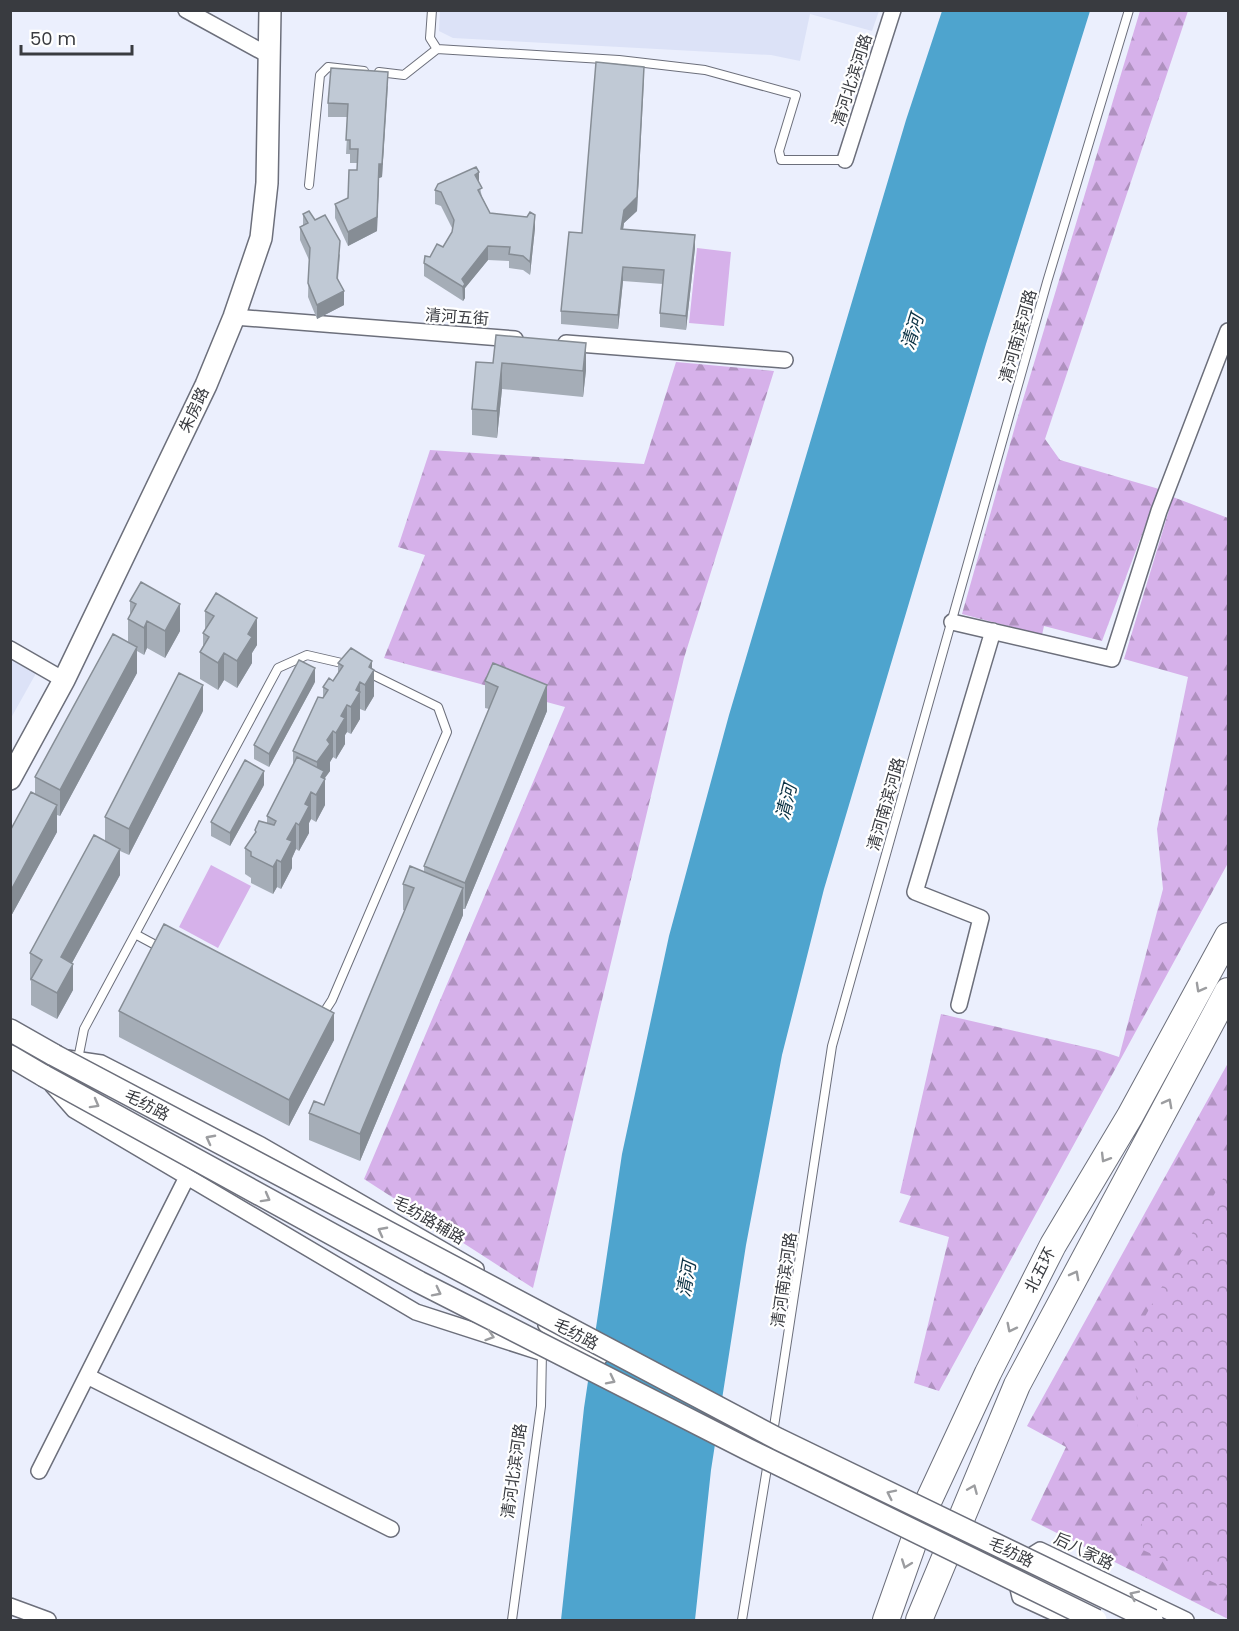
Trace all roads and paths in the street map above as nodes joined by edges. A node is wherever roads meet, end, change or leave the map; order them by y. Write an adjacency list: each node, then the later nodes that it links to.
1 (186, 10): 7 (street)
2 (270, 10): 7 (main road, 朱房路)
3 (432, 10): 6 (lane)
4 (893, 10): 8 (street, 清河北滨河路)
5 (1129, 10): 15 (lane, 清河南滨河路)
6 (437, 49): 8 (lane); 9 (lane)
7 (268, 55): 10 (main road, 朱房路)
8 (846, 160)
9 (309, 185)
10 (234, 317): 12 (street, 清河五街); 18 (main road, 朱房路)
11 (1228, 331): 16 (street)
12 (527, 340)
13 (550, 342): 14 (street)
14 (785, 360)
15 (952, 622): 16 (street); 35 (lane, 清河南滨河路)
16 (993, 631): 24 (street)
17 (10, 649): 18 (street)
18 (64, 680): 19 (main road, 朱房路)
19 (10, 779)
20 (135, 934): 22 (lane); 25 (lane); 29 (lane)
21 (1228, 936): 42 (highway, 北五环, one-way to 42)
22 (165, 950)
23 (1228, 991): 43 (highway, 北五环, one-way to 23)
24 (960, 1005)
25 (310, 1015)
26 (10, 1030): 28 (main road, 毛纺路)
27 (10, 1056): 30 (main road, 毛纺路)
28 (54, 1056): 29 (street, 毛纺路辅路); 46 (main road, 毛纺路, one-way to 28, bridge)
29 (78, 1059): 32 (street, 毛纺路辅路)
30 (44, 1076): 31 (street); 45 (main road, 毛纺路, one-way to 45, bridge)
31 (187, 1177): 33 (street, one-way to 33); 34 (street)
32 (547, 1326): 33 (lane, 清河北滨河路); 35 (street, 毛纺路辅路)
33 (541, 1352): 40 (lane, 清河北滨河路)
34 (87, 1376): 36 (street); 37 (street)
35 (770, 1446): 41 (lane, 清河南滨河路)
36 (39, 1471)
37 (391, 1529)
38 (10, 1606): 39 (street)
39 (48, 1620)
40 (512, 1620)
41 (742, 1620)
42 (886, 1620)
43 (919, 1620)
44 (1070, 1620): 47 (street, 后八家路, one-way to 44)
45 (1096, 1620)
46 (1152, 1620)
47 (1186, 1620)

